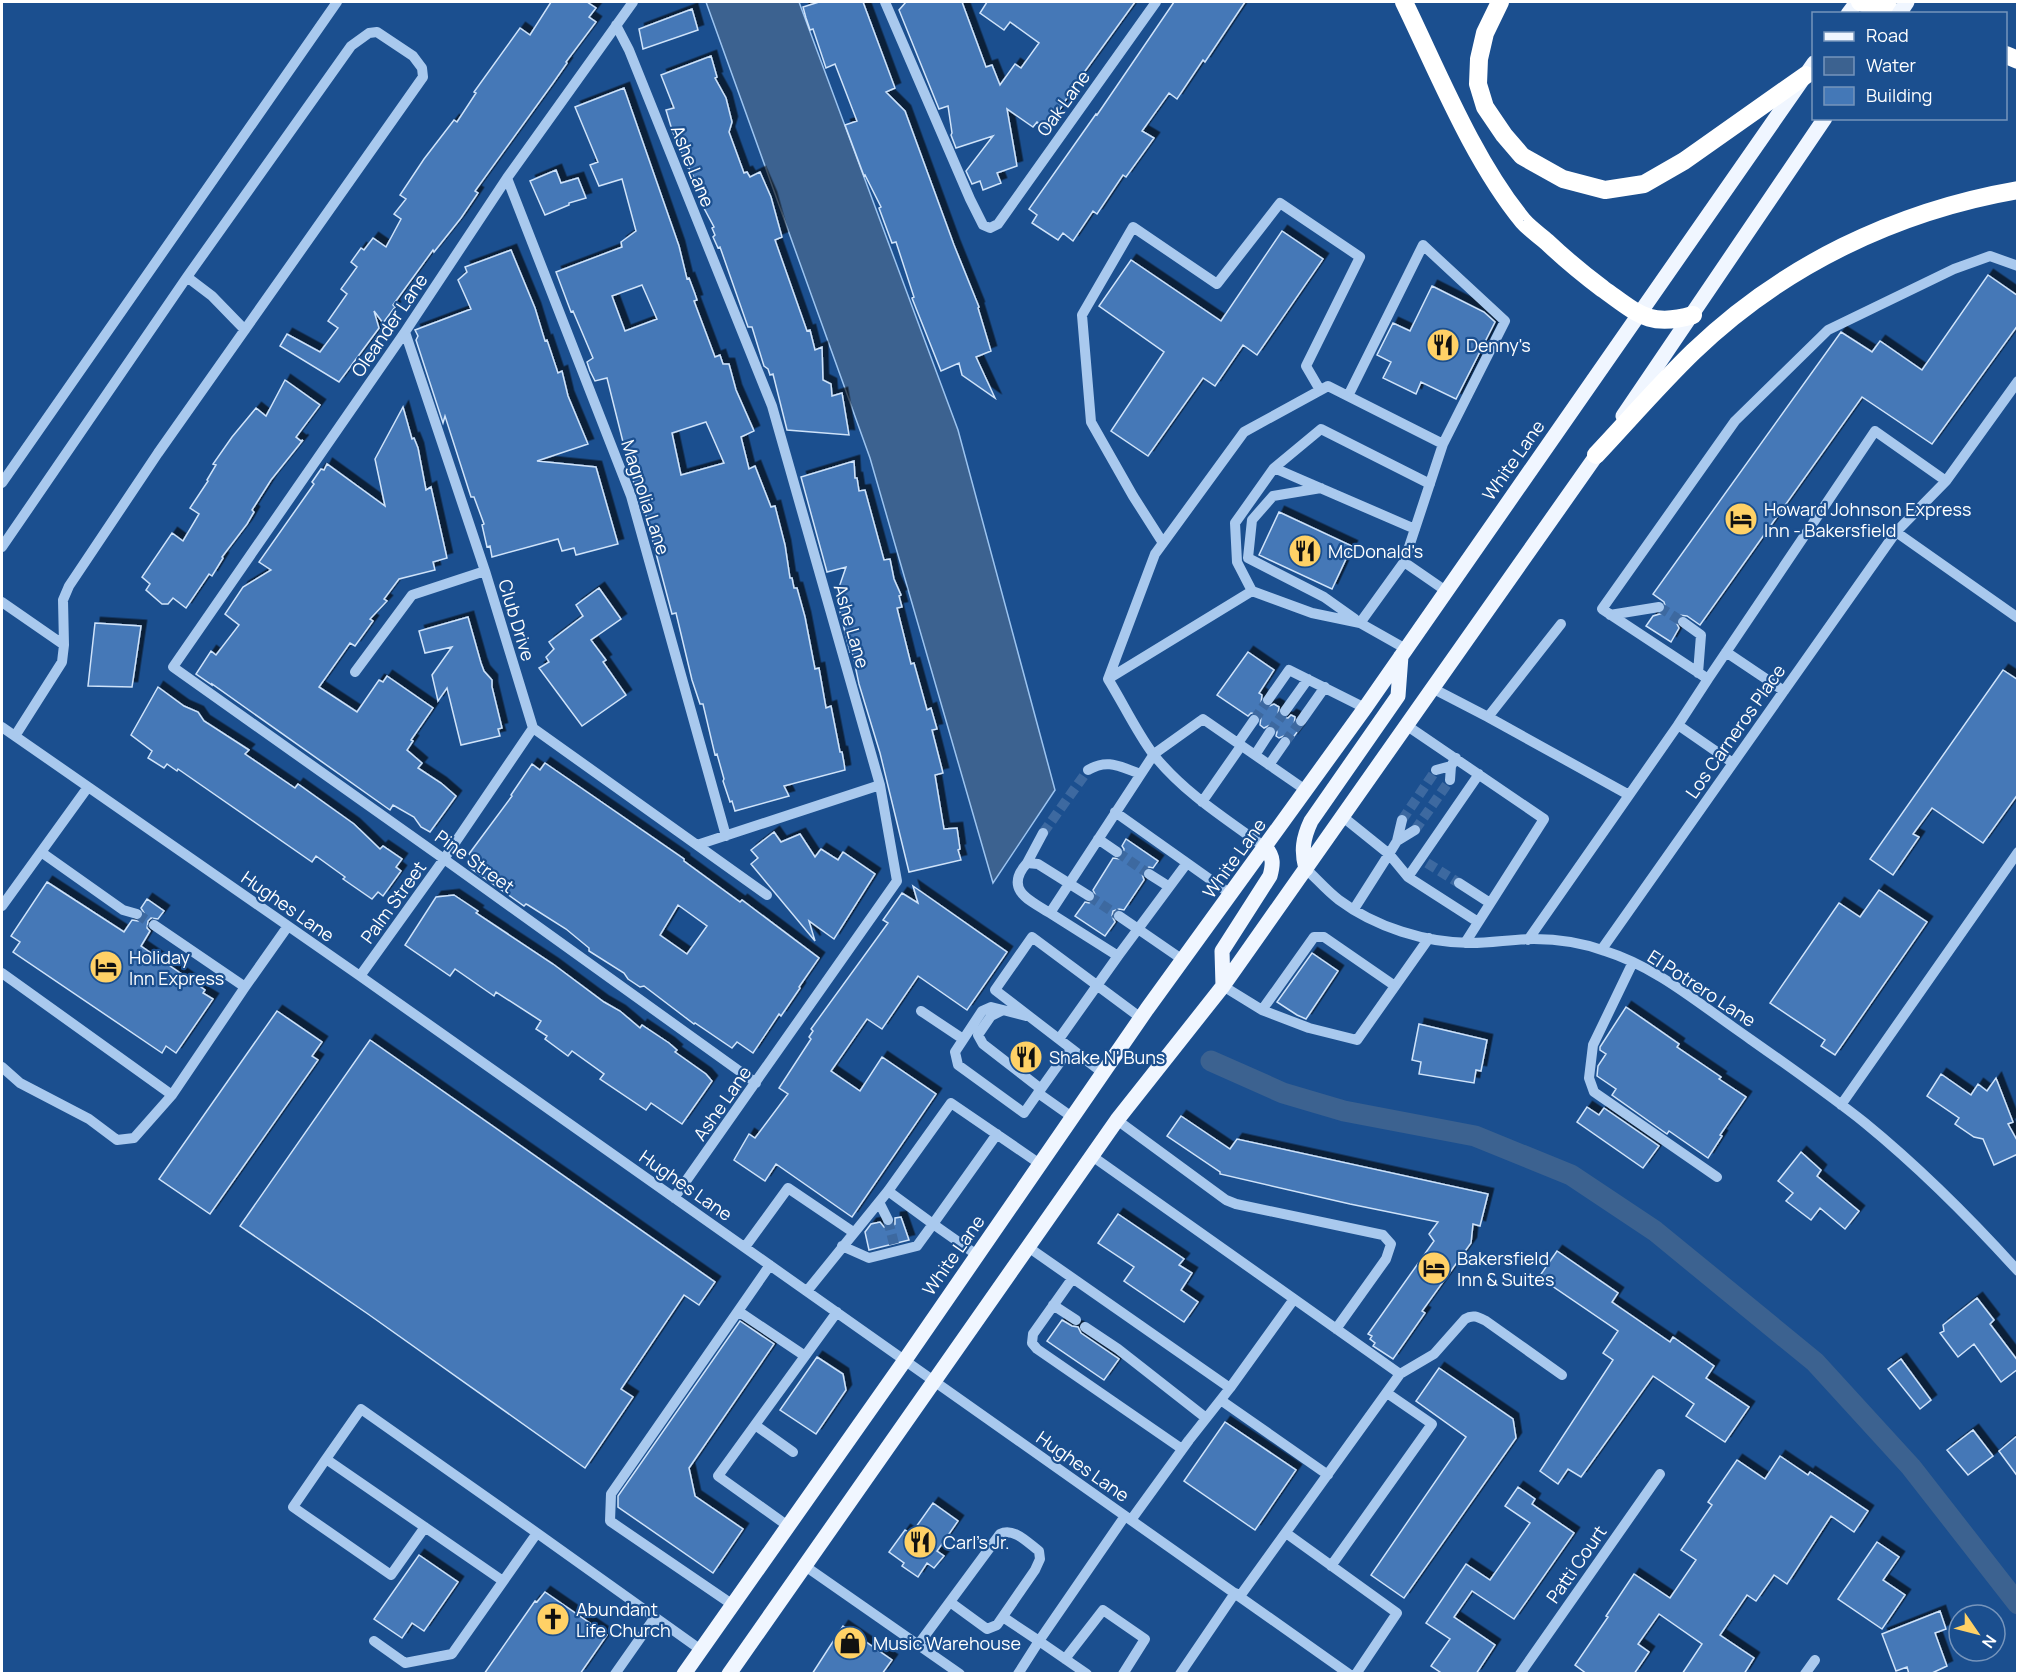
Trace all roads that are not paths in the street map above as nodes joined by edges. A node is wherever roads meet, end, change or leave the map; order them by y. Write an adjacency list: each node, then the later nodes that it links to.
1 (337, 2): 29 (street)
2 (633, 2): 11 (street, Oleander Lane)
3 (885, 2): 4 (street, Oak Lane)
4 (1156, 2)
5 (1404, 2): 18 (highway)
6 (1500, 2): 12 (highway)
7 (1859, 2): 9 (highway)
8 (1880, 2): 10 (highway)
9 (1893, 12)
10 (1902, 12)
11 (616, 26): 14 (street, Oleander Lane); 82 (street, Ashe Lane)
12 (1810, 69): 18 (main road, White Lane)
13 (1824, 120): 19 (main road)
14 (507, 178): 21 (street, Oleander Lane); 92 (street, Magnolia Lane)
15 (2018, 190): 26 (highway)
16 (2018, 266): 42 (street)
17 (188, 277): 20 (street); 20 (street); 35 (street)
18 (1639, 314): 19 (highway); 39 (main road, White Lane)
19 (1693, 315): 26 (main road)
20 (245, 330): 47 (street)
21 (405, 332): 37 (street, Club Drive); 50 (street, Oleander Lane)
22 (2018, 381): 28 (street, Los Carneros Place)
23 (1320, 390): 24 (street); 34 (street); 34 (street)
24 (1348, 396): 25 (street); 25 (street)
25 (1443, 444): 30 (street)
26 (1596, 455): 56 (main road)
27 (1274, 468): 30 (street); 31 (street); 38 (street)
28 (1946, 481): 33 (street, Los Carneros Place); 48 (street)
29 (2, 483)
30 (1430, 484): 32 (street)
31 (1321, 488): 32 (street); 45 (street)
32 (1415, 529): 36 (street)
33 (1896, 532): 43 (street); 57 (street, Los Carneros Place)
34 (1163, 543): 53 (street)
35 (2, 547)
36 (1404, 562): 39 (street); 45 (street)
37 (485, 571): 51 (street); 67 (street, Club Drive)
38 (1252, 591): 45 (street); 53 (street)
39 (1446, 591): 49 (main road, White Lane)
40 (2, 602): 47 (street)
41 (1659, 607): 42 (street)
42 (1610, 615): 52 (street)
43 (2018, 618)
44 (1683, 622): 52 (street)
45 (1360, 623): 49 (street)
46 (1561, 624): 61 (street)
47 (64, 645): 69 (street)
48 (1726, 652): 52 (street); 57 (street)
49 (1404, 653): 59 (main road, White Lane); 104 (main road)
50 (173, 667): 101 (street, Pine Street)
51 (355, 672)
52 (1703, 676): 65 (street)
53 (1108, 679): 72 (street)
54 (1308, 679): 55 (street); 58 (street); 60 (street)
55 (1325, 687): 59 (street); 63 (street)
56 (1432, 688): 61 (street); 64 (main road)
57 (1784, 691): 75 (street, Los Carneros Place)
58 (1268, 700)
59 (1365, 708): 84 (main road, White Lane)
60 (1285, 711)
61 (1488, 717): 85 (street)
62 (1254, 720): 71 (street)
63 (1301, 721)
64 (1406, 725): 74 (street); 88 (main road)
65 (1678, 725): 75 (street); 85 (street)
66 (2, 727): 69 (street, Hughes Lane)
67 (533, 728): 95 (street); 101 (street, Palm Street)
68 (1270, 732): 73 (street)
69 (15, 736): 83 (street, Hughes Lane)
70 (1285, 742): 76 (street)
71 (1240, 744): 72 (street); 73 (street); 86 (street)
72 (1154, 754): 79 (street); 86 (street)
73 (1255, 754): 76 (street)
74 (1454, 763): 78 (street); 80 (street); 81 (street)
75 (1733, 763): 126 (street, Los Carneros Place)
76 (1269, 765): 84 (street)
77 (1088, 770): 79 (street)
78 (1436, 770)
79 (1140, 774): 87 (street)
80 (1479, 774): 106 (street); 113 (street)
81 (1450, 780)
82 (880, 785): 92 (street); 146 (street, Ashe Lane)
83 (88, 787): 97 (street); 121 (street, Hughes Lane)
84 (1307, 791): 96 (main road, White Lane)
85 (1629, 795): 124 (street)
86 (1202, 802): 96 (street)
87 (1116, 812): 93 (street); 103 (street)
88 (1343, 817): 100 (street); 104 (main road)
89 (1402, 820): 94 (street)
90 (1415, 830): 94 (street)
91 (1043, 833): 102 (street)
92 (726, 836): 95 (street)
93 (1098, 839): 98 (street); 107 (street)
94 (1397, 841): 100 (street)
95 (697, 845): 110 (street)
96 (1266, 848): 111 (main road, White Lane); 133 (main road)
97 (41, 852): 114 (street); 117 (street)
98 (1117, 852)
99 (2018, 852): 149 (street)
100 (1389, 854): 106 (street); 115 (street)
101 (444, 859): 131 (street, Palm Street); 146 (street, Pine Street)
102 (1027, 863): 107 (street); 116 (street)
103 (1186, 863): 109 (street); 111 (street)
104 (1306, 869): 115 (street, El Potrero Lane); 133 (main road)
105 (1149, 874): 109 (street)
106 (1408, 877): 119 (street)
107 (1069, 883): 112 (street); 116 (street)
108 (1459, 884): 113 (street)
109 (1168, 886): 122 (street)
110 (767, 895)
111 (1232, 895): 128 (main road, White Lane)
112 (1089, 896)
113 (1490, 903): 119 (street)
114 (2, 906)
115 (1354, 909): 123 (street, El Potrero Lane)
116 (1050, 913): 127 (street)
117 (137, 914)
118 (1119, 916): 122 (street)
119 (1478, 922): 125 (street)
120 (154, 925): 135 (street)
121 (288, 926): 131 (street, Hughes Lane); 135 (street)
122 (1138, 929): 127 (street); 128 (street)
123 (1428, 938): 125 (street, El Potrero Lane); 134 (street)
124 (1528, 940): 125 (street, El Potrero Lane); 126 (street, El Potrero Lane)
125 (1465, 943)
126 (1602, 949): 129 (street, El Potrero Lane)
127 (1118, 956): 132 (street)
128 (1183, 960): 140 (main road, White Lane)
129 (1633, 962): 149 (street, El Potrero Lane); 155 (street)
130 (2, 973): 148 (street)
131 (360, 976): 157 (street, Hughes Lane)
132 (1098, 985): 139 (street); 140 (street); 142 (street)
133 (1223, 986): 137 (street); 151 (main road)
134 (1395, 986): 137 (street); 137 (street)
135 (245, 987): 148 (street)
136 (1003, 1010): 139 (street); 141 (street); 147 (street)
137 (1262, 1010)
138 (921, 1011): 141 (street)
139 (1032, 1018): 142 (street)
140 (1141, 1018): 145 (main road, White Lane)
141 (963, 1039): 147 (street)
142 (1059, 1039): 143 (street)
143 (1071, 1048): 145 (street); 147 (street)
144 (2, 1067): 148 (street)
145 (1103, 1073): 150 (main road, White Lane)
146 (756, 1083): 157 (street, Ashe Lane)
147 (1039, 1091): 150 (street)
148 (172, 1095)
149 (1841, 1105): 167 (street, El Potrero Lane)
150 (1072, 1117): 154 (main road, White Lane)
151 (1117, 1120): 153 (main road); 174 (street)
152 (997, 1134): 154 (street); 156 (street); 160 (street)
153 (1092, 1156): 164 (main road); 170 (street)
154 (1040, 1164): 165 (main road, White Lane)
155 (1716, 1177)
156 (888, 1191): 158 (street); 160 (street)
157 (674, 1198): 163 (street, Hughes Lane)
158 (879, 1202): 159 (street); 161 (street)
159 (888, 1220)
160 (933, 1224): 162 (street); 165 (street)
161 (853, 1233): 162 (street); 163 (street)
162 (842, 1246): 169 (street)
163 (745, 1247): 166 (street, Hughes Lane)
164 (1028, 1247): 168 (street); 179 (main road)
165 (977, 1255): 176 (main road, White Lane)
166 (770, 1265): 169 (street, Hughes Lane); 172 (street)
167 (2018, 1270)
168 (1072, 1279): 171 (street); 180 (street)
169 (807, 1291): 173 (street, Hughes Lane)
170 (1294, 1299): 174 (street); 180 (street)
171 (1053, 1305): 183 (street); 185 (street)
172 (738, 1311): 175 (street); 200 (street)
173 (837, 1312): 175 (street); 176 (street, Hughes Lane)
174 (1336, 1329): 177 (street)
175 (805, 1356): 184 (street)
176 (905, 1360): 179 (street, Hughes Lane); 191 (main road, White Lane)
177 (1400, 1374): 178 (street); 181 (street)
178 (1562, 1376)
179 (934, 1381): 190 (street, Hughes Lane); 195 (main road)
180 (1230, 1388): 182 (street)
181 (1387, 1393): 189 (street); 196 (street)
182 (1222, 1401): 183 (street); 189 (street)
183 (1206, 1418): 185 (street)
184 (755, 1425): 186 (street); 191 (street)
185 (1182, 1449): 190 (street)
186 (793, 1452)
187 (326, 1459): 192 (street); 192 (street); 193 (street)
188 (1660, 1474): 219 (street, Patti Court)
189 (1328, 1475): 194 (street)
190 (1128, 1518): 198 (street, Hughes Lane); 204 (street)
191 (788, 1526): 200 (main road, White Lane)
192 (425, 1527): 197 (street)
193 (537, 1533): 197 (street); 201 (street)
194 (1286, 1533): 196 (street); 198 (street)
195 (805, 1566): 205 (street); 212 (main road)
196 (1332, 1566): 218 (street)
197 (503, 1581): 203 (street)
198 (1237, 1594): 216 (street); 217 (street, Hughes Lane)
199 (950, 1602): 202 (street); 202 (street); 205 (street)
200 (732, 1605): 206 (main road, White Lane)
201 (655, 1617): 206 (street); 210 (street)
202 (1003, 1617): 204 (street)
203 (374, 1641)
204 (1040, 1641): 207 (street); 213 (street)
205 (918, 1645): 209 (street)
206 (701, 1650): 211 (main road, White Lane)
207 (1065, 1659): 214 (street); 215 (street)
208 (1815, 1660): 220 (street)
209 (953, 1672)
210 (615, 1674)
211 (684, 1674)
212 (729, 1674)
213 (1018, 1674)
214 (1087, 1674)
215 (1123, 1674)
216 (1180, 1674)
217 (1349, 1674)
218 (1356, 1674)
219 (1520, 1674)
220 (1805, 1674)

